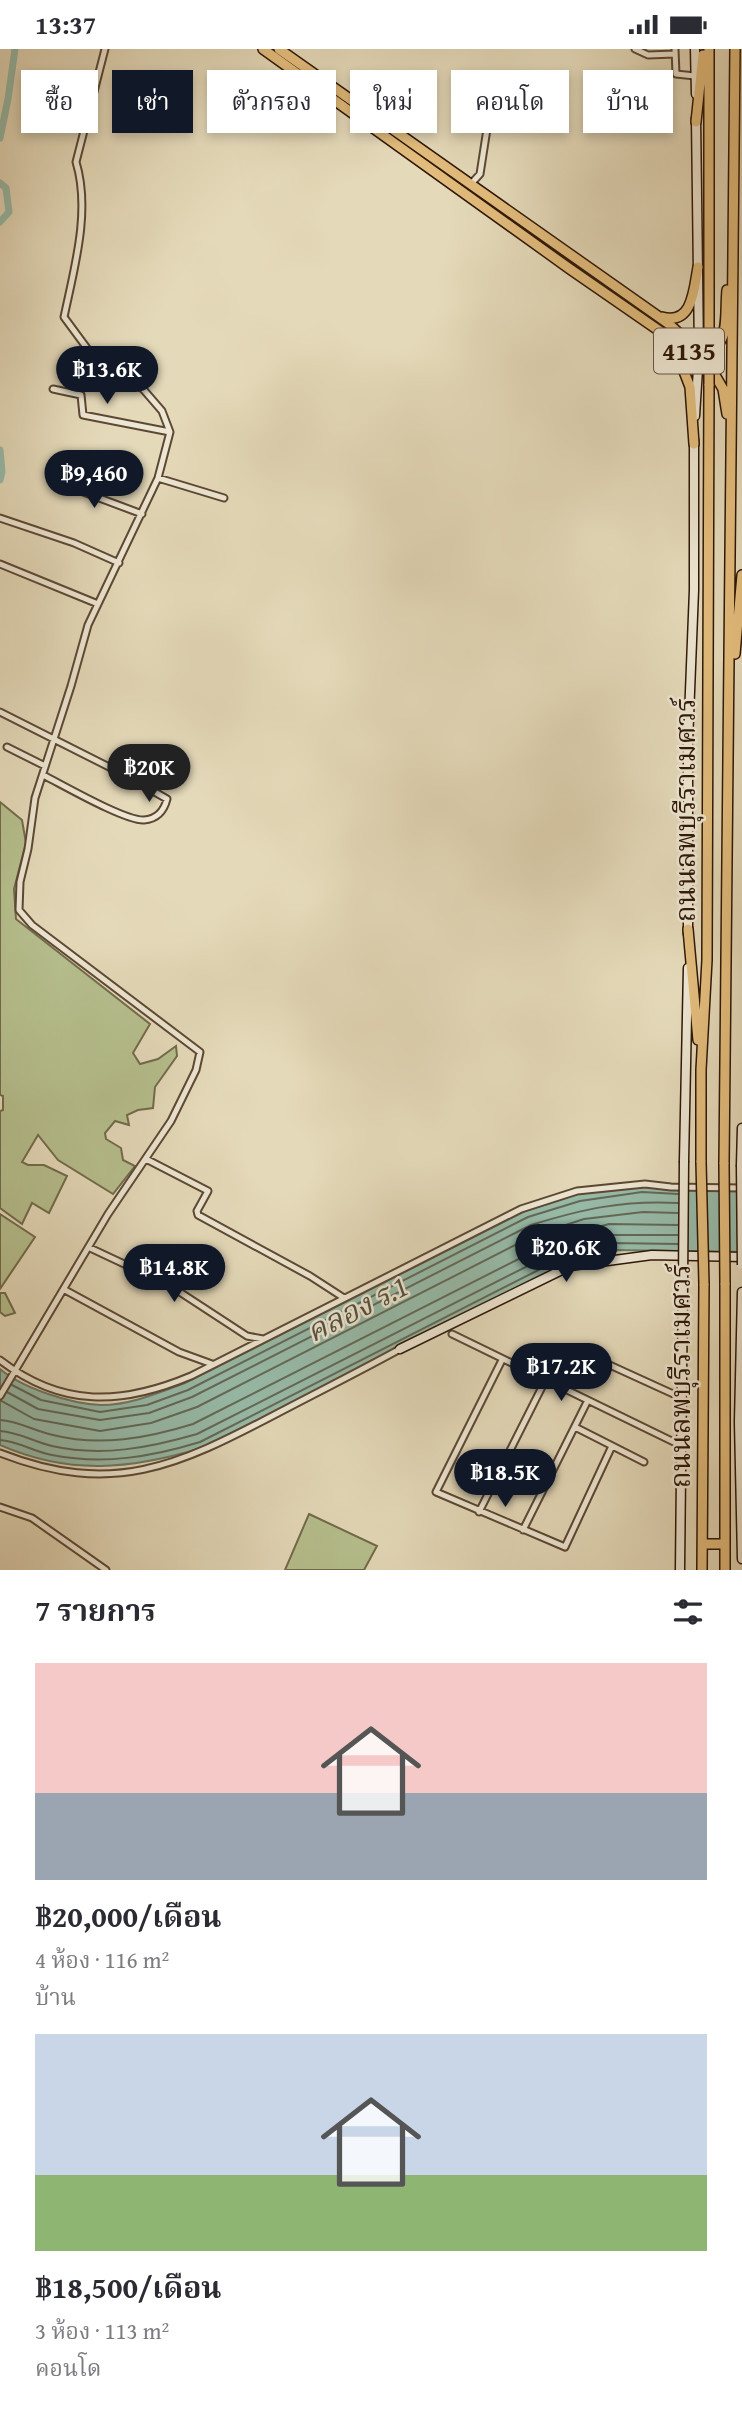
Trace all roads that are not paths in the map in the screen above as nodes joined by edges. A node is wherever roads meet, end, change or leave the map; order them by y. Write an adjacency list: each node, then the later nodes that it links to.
1 (105, 49): 19 (street)
2 (263, 49): 16 (main road, 4135)
3 (279, 49): 12 (main road, 4135)
4 (635, 49): 8 (street)
5 (695, 49): 9 (main road)
6 (706, 49): 10 (main road); 38 (main road, ถนนลพบุรีราเมศวร์, bridge)
7 (735, 49): 13 (main road, ถนนลพบุรีราเมศวร์)
8 (675, 52): 9 (street)
9 (695, 76): 10 (main road)
10 (696, 123): 14 (main road)
11 (486, 133): 12 (street)
12 (470, 185): 15 (main road, 4135)
13 (732, 233): 17 (main road, 4135); 20 (main road, ถนนลพบุรีราเมศวร์)
14 (698, 267): 15 (main road); 17 (main road)
15 (657, 316): 17 (main road, 4135)
16 (652, 326): 17 (main road, 4135); 21 (main road)
17 (699, 352): 20 (main road, 4135); 21 (main road)
18 (53, 389): 19 (street)
19 (170, 432): 22 (street)
20 (731, 433): 32 (main road, ถนนลพบุรีราเมศวร์)
21 (694, 444): 37 (main road)
22 (158, 478): 24 (street); 25 (street)
23 (54, 481): 25 (street)
24 (224, 498)
25 (142, 514): 27 (street)
26 (0, 518): 27 (street)
27 (119, 563): 30 (street)
28 (0, 564): 30 (street)
29 (742, 575): 32 (main road)
30 (98, 604): 33 (street)
31 (0, 712): 33 (street)
32 (730, 715): 39 (main road, ถนนลพบุรีราเมศวร์)
33 (54, 740): 35 (street); 36 (street)
34 (7, 747): 35 (street)
35 (46, 766): 36 (street)
36 (43, 775): 42 (street)
37 (688, 929): 40 (main road); 61 (main road, bridge)
38 (707, 960): 39 (main road); 40 (main road, ถนนลพบุรีราเมศวร์)
39 (727, 960): 74 (main road, ถนนลพบุรีราเมศวร์, bridge)
40 (701, 1070): 73 (main road, ถนนลพบุรีราเมศวร์, bridge)
41 (742, 1128): 43 (main road)
42 (146, 1159): 45 (street); 50 (street)
43 (741, 1165): 47 (main road, bridge)
44 (742, 1188): 50 (street)
45 (90, 1248): 48 (street); 52 (street)
46 (742, 1257): 53 (main road)
47 (742, 1265)
48 (65, 1290): 57 (street); 58 (street)
49 (742, 1293): 63 (main road)
50 (344, 1298): 52 (street)
51 (452, 1334): 56 (street)
52 (263, 1339): 57 (street)
53 (400, 1349): 68 (street)
54 (579, 1351): 61 (street)
55 (0, 1360): 58 (street)
56 (502, 1360): 59 (street); 71 (street)
57 (213, 1365): 58 (street)
58 (15, 1372): 60 (street)
59 (545, 1381): 62 (street); 71 (street)
60 (0, 1396)
61 (682, 1398): 67 (main road)
62 (587, 1402): 65 (street); 67 (street)
63 (741, 1403): 64 (main road)
64 (741, 1421): 75 (main road)
65 (575, 1427): 66 (street); 72 (street)
66 (612, 1446): 69 (street); 72 (street)
67 (683, 1447): 77 (main road)
68 (0, 1453)
69 (644, 1462)
70 (0, 1507): 76 (street)
71 (479, 1512): 72 (street)
72 (523, 1530)
73 (703, 1544): 74 (main road); 78 (main road, ถนนลพบุรีราเมศวร์)
74 (725, 1544): 79 (main road, ถนนลพบุรีราเมศวร์)
75 (742, 1559)
76 (106, 1570)
77 (680, 1570)
78 (702, 1570)
79 (725, 1570)

